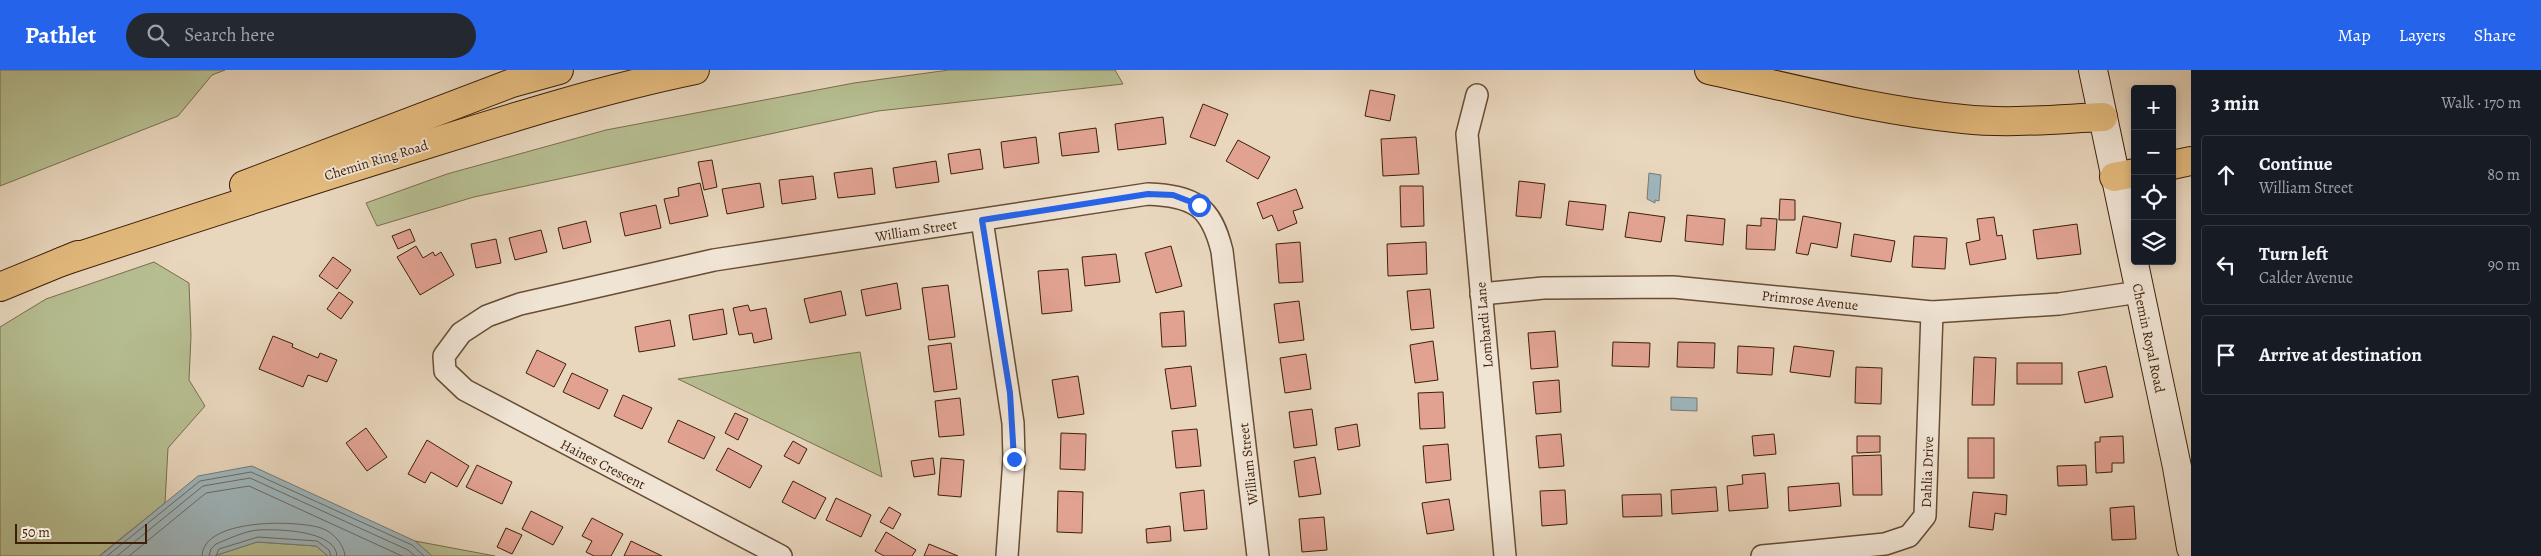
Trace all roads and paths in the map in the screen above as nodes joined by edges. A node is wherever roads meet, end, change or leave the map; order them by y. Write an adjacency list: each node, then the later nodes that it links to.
1 (560, 70): 11 (highway, Chemin Ring Road)
2 (695, 70): 11 (highway, Chemin Ring Road)
3 (1710, 70): 6 (highway)
4 (2093, 70): 6 (main road, Chemin Royal Road)
5 (1477, 95): 14 (street, Lombardi Lane)
6 (2103, 117): 9 (main road, Chemin Royal Road)
7 (2191, 161): 8 (highway)
8 (2176, 163)
9 (2125, 175): 13 (main road, Chemin Royal Road)
10 (982, 220): 16 (street, William Street); 19 (street); 20 (street, William Street)
11 (61, 262): 12 (highway, Chemin Ring Road)
12 (0, 287)
13 (2139, 292): 15 (street, Primrose Avenue); 17 (main road, Chemin Royal Road)
14 (1481, 294): 15 (street, Primrose Avenue); 21 (street, Lombardi Lane)
15 (1932, 312): 22 (street, Dahlia Drive)
16 (444, 356): 18 (street, Haines Crescent)
17 (2191, 548)
18 (778, 555)
19 (1007, 556)
20 (1258, 556)
21 (1505, 556)
22 (1762, 556)

